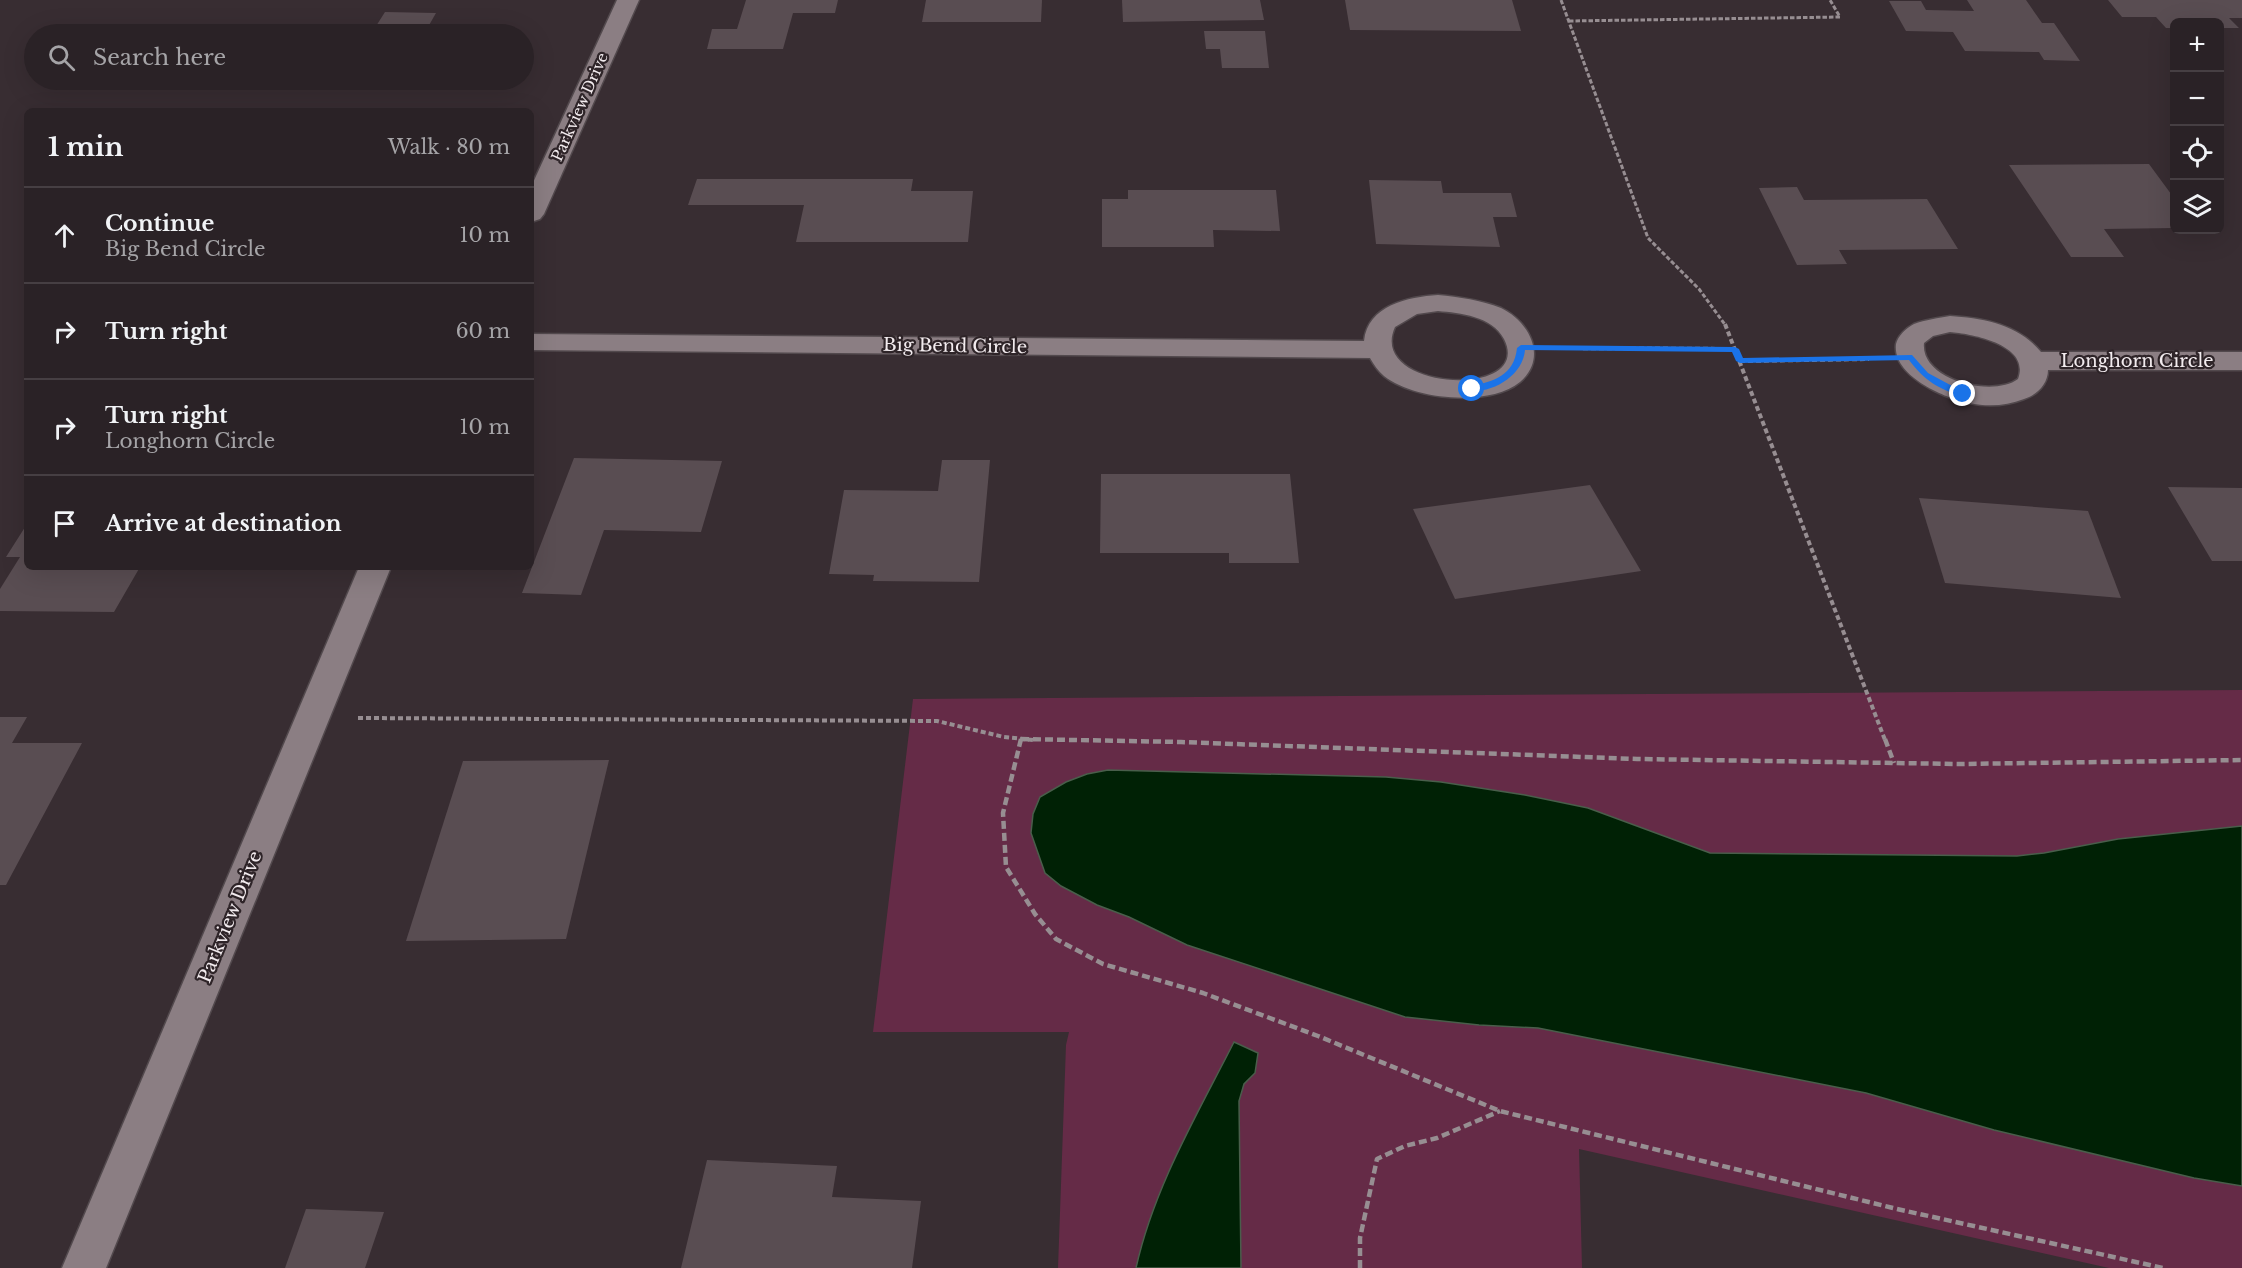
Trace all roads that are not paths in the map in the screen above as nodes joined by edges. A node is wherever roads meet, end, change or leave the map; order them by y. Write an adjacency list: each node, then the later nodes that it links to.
1 (628, 0): 2 (street, Parkview Drive)
2 (534, 207)
3 (534, 342): 4 (street, Big Bend Circle)
4 (1378, 350): 4 (street)
5 (2032, 361): 5 (street, Longhorn Circle); 6 (street, Longhorn Circle)
6 (2242, 361)
7 (374, 570): 8 (street, Parkview Drive)
8 (84, 1268)

